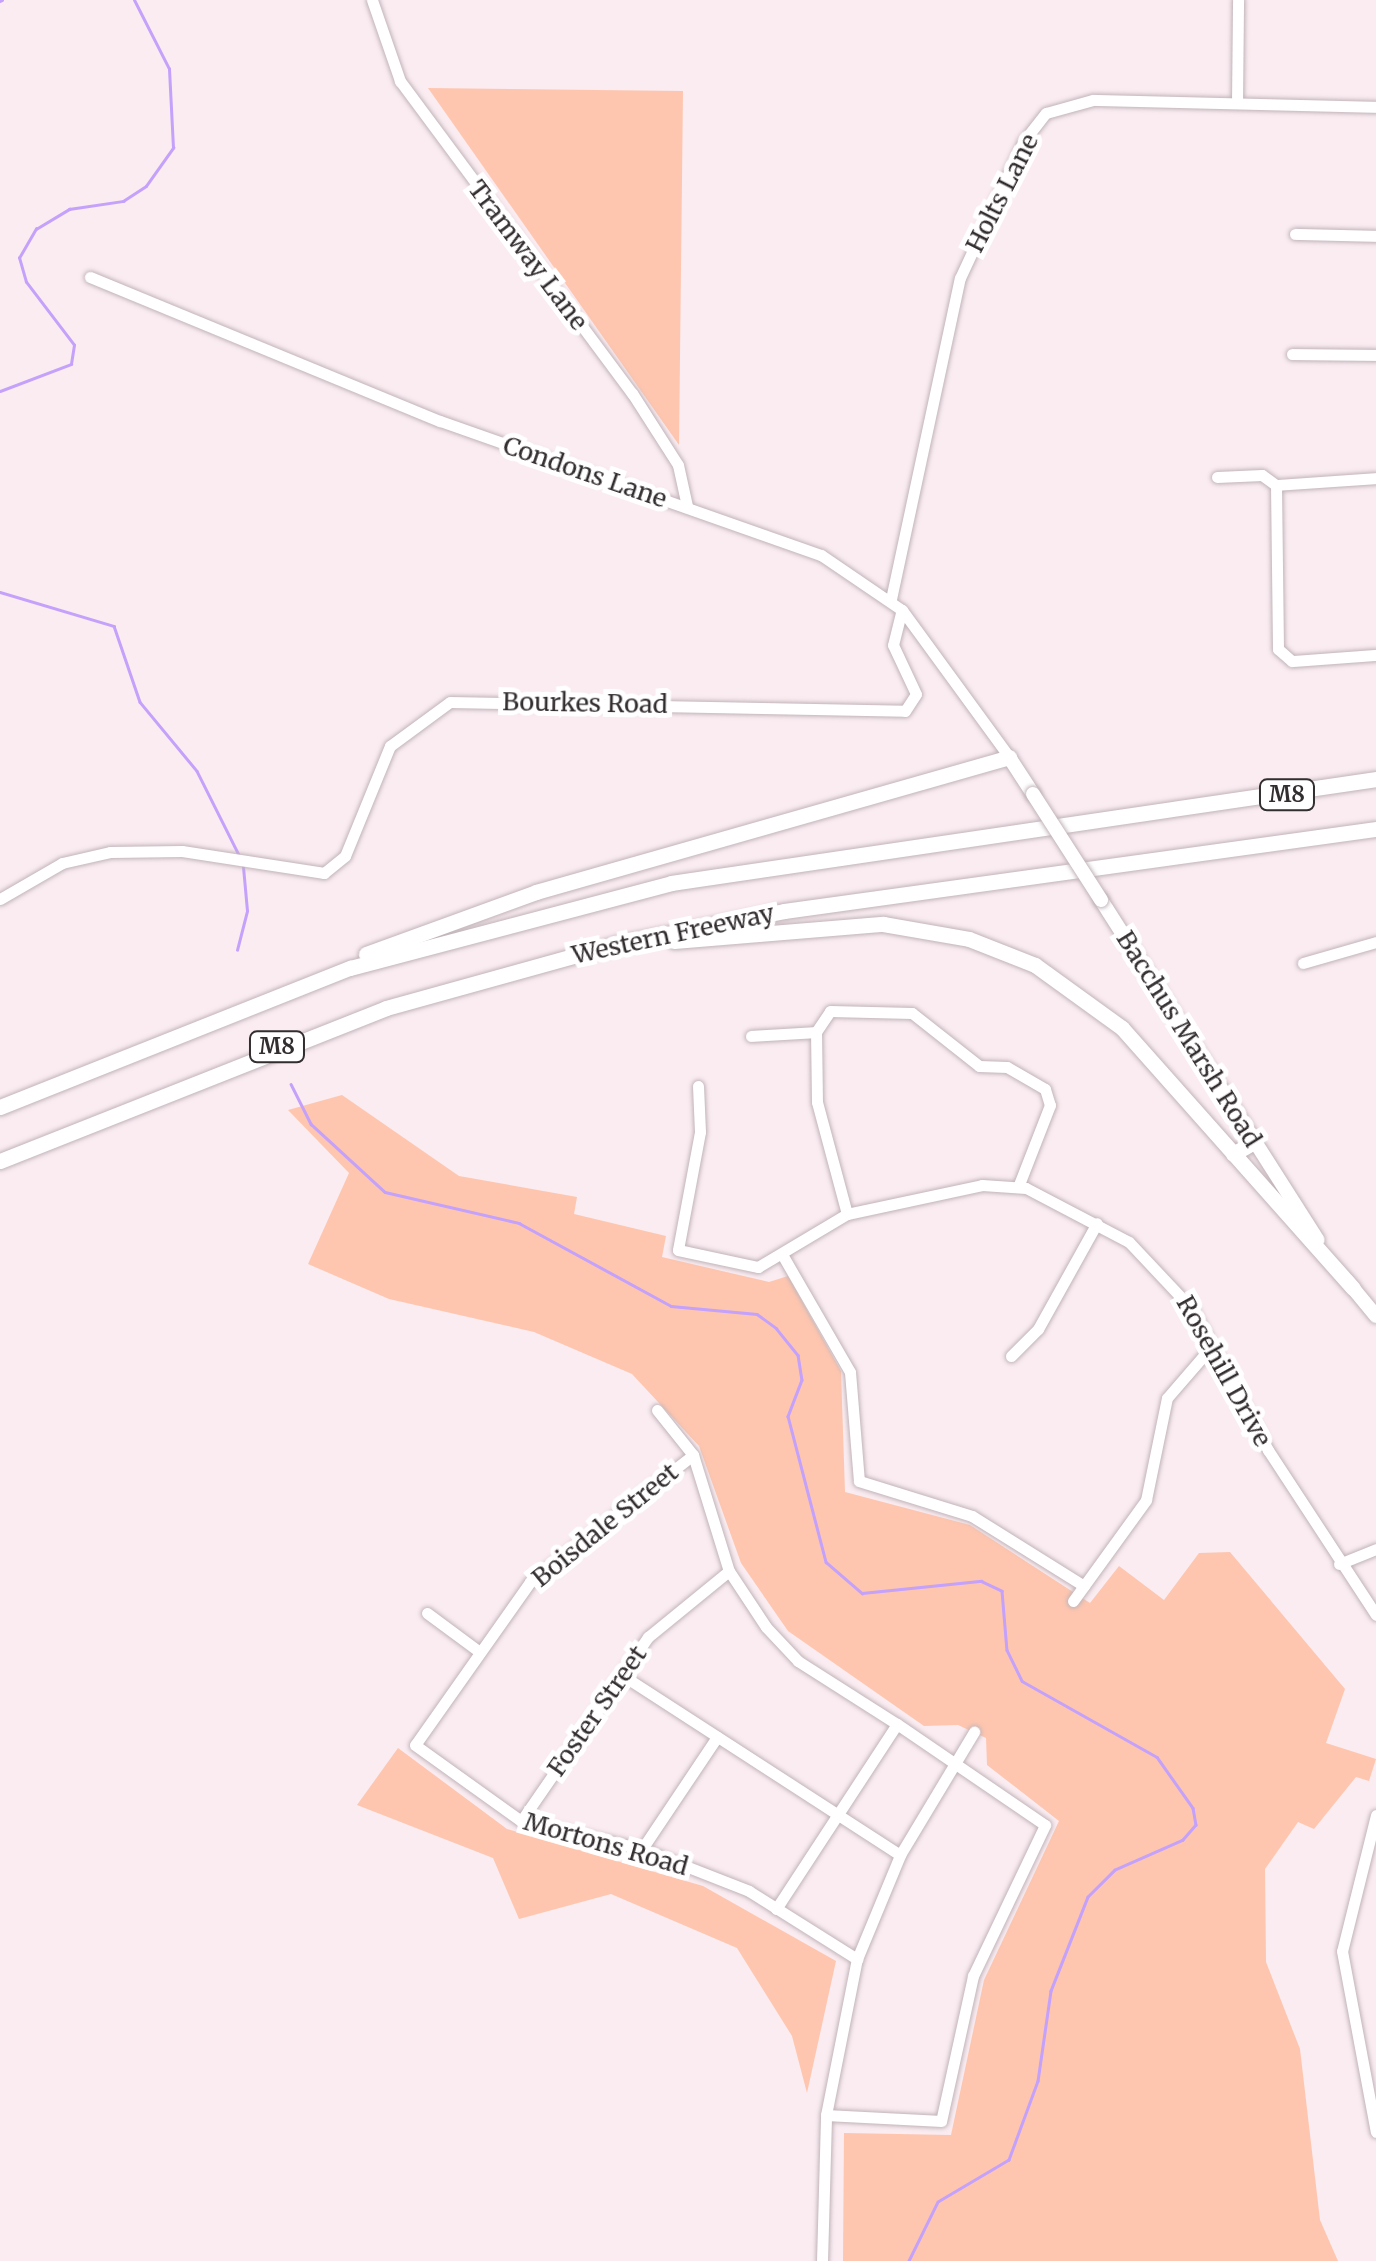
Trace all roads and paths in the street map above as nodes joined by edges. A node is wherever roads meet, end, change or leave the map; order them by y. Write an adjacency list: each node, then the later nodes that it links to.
1 (372, 0): 13 (street, Tramway Lane)
2 (1238, 0): 3 (street)
3 (1237, 102): 4 (street, Holts Lane); 14 (street, Holts Lane)
4 (1376, 107)
5 (1295, 234): 6 (street)
6 (1376, 236)
7 (90, 277): 13 (street, Condons Lane)
8 (1292, 354): 9 (street)
9 (1376, 355)
10 (1218, 477): 12 (street)
11 (1376, 478): 12 (street)
12 (1276, 485): 16 (street)
13 (687, 506): 14 (street, Condons Lane)
14 (891, 599): 15 (street, Condons Lane)
15 (902, 610): 17 (street, Condons Lane); 20 (street, Bourkes Road)
16 (1376, 655)
17 (1009, 757): 24 (highway); 29 (main road, Bacchus Marsh Road, bridge)
18 (1376, 779): 24 (highway, Western Freeway / M8)
19 (1376, 828): 22 (highway, Western Freeway / M8)
20 (0, 899)
21 (1376, 942): 23 (street)
22 (562, 957): 30 (highway); 31 (highway, Western Freeway / M8)
23 (1304, 964)
24 (290, 990): 28 (highway, Western Freeway / M8)
25 (816, 1032): 26 (street); 32 (street); 33 (street)
26 (751, 1036)
27 (698, 1086): 35 (street, Rosehill Drive)
28 (0, 1106)
29 (1254, 1142): 30 (highway); 36 (main road, Bacchus Marsh Road)
30 (1233, 1154): 36 (highway)
31 (0, 1161)
32 (1018, 1187): 33 (street, Rosehill Drive); 34 (street, Rosehill Drive)
33 (847, 1214): 35 (street, Rosehill Drive)
34 (1096, 1223): 38 (street, Rosehill Drive); 39 (street)
35 (783, 1256): 45 (street)
36 (1352, 1288): 37 (main road, Bacchus Marsh Road)
37 (1376, 1316)
38 (1211, 1347): 43 (street, Rosehill Drive); 45 (street)
39 (1011, 1356)
40 (657, 1410): 41 (street)
41 (693, 1454): 44 (street); 49 (street, Boisdale Street)
42 (1376, 1550): 43 (street)
43 (1340, 1564): 48 (street, Rosehill Drive)
44 (729, 1572): 50 (street, Foster Street); 51 (street)
45 (1084, 1586): 46 (street)
46 (1073, 1601)
47 (426, 1613): 49 (street)
48 (1376, 1615)
49 (477, 1650): 54 (street, Boisdale Street)
50 (622, 1675): 53 (street); 58 (street, Foster Street)
51 (897, 1724): 55 (street); 56 (street)
52 (974, 1732): 55 (street)
53 (717, 1738): 56 (street); 59 (street)
54 (415, 1744): 58 (street, Mortons Road)
55 (955, 1757): 60 (street); 63 (street)
56 (838, 1814): 60 (street); 61 (street)
57 (1376, 1815): 64 (street)
58 (521, 1821): 59 (street, Mortons Road)
59 (642, 1850): 61 (street, Mortons Road)
60 (900, 1856): 62 (street)
61 (776, 1909): 62 (street, Mortons Road)
62 (858, 1959): 63 (street)
63 (826, 2114): 65 (street)
64 (1376, 2132)
65 (822, 2261)

